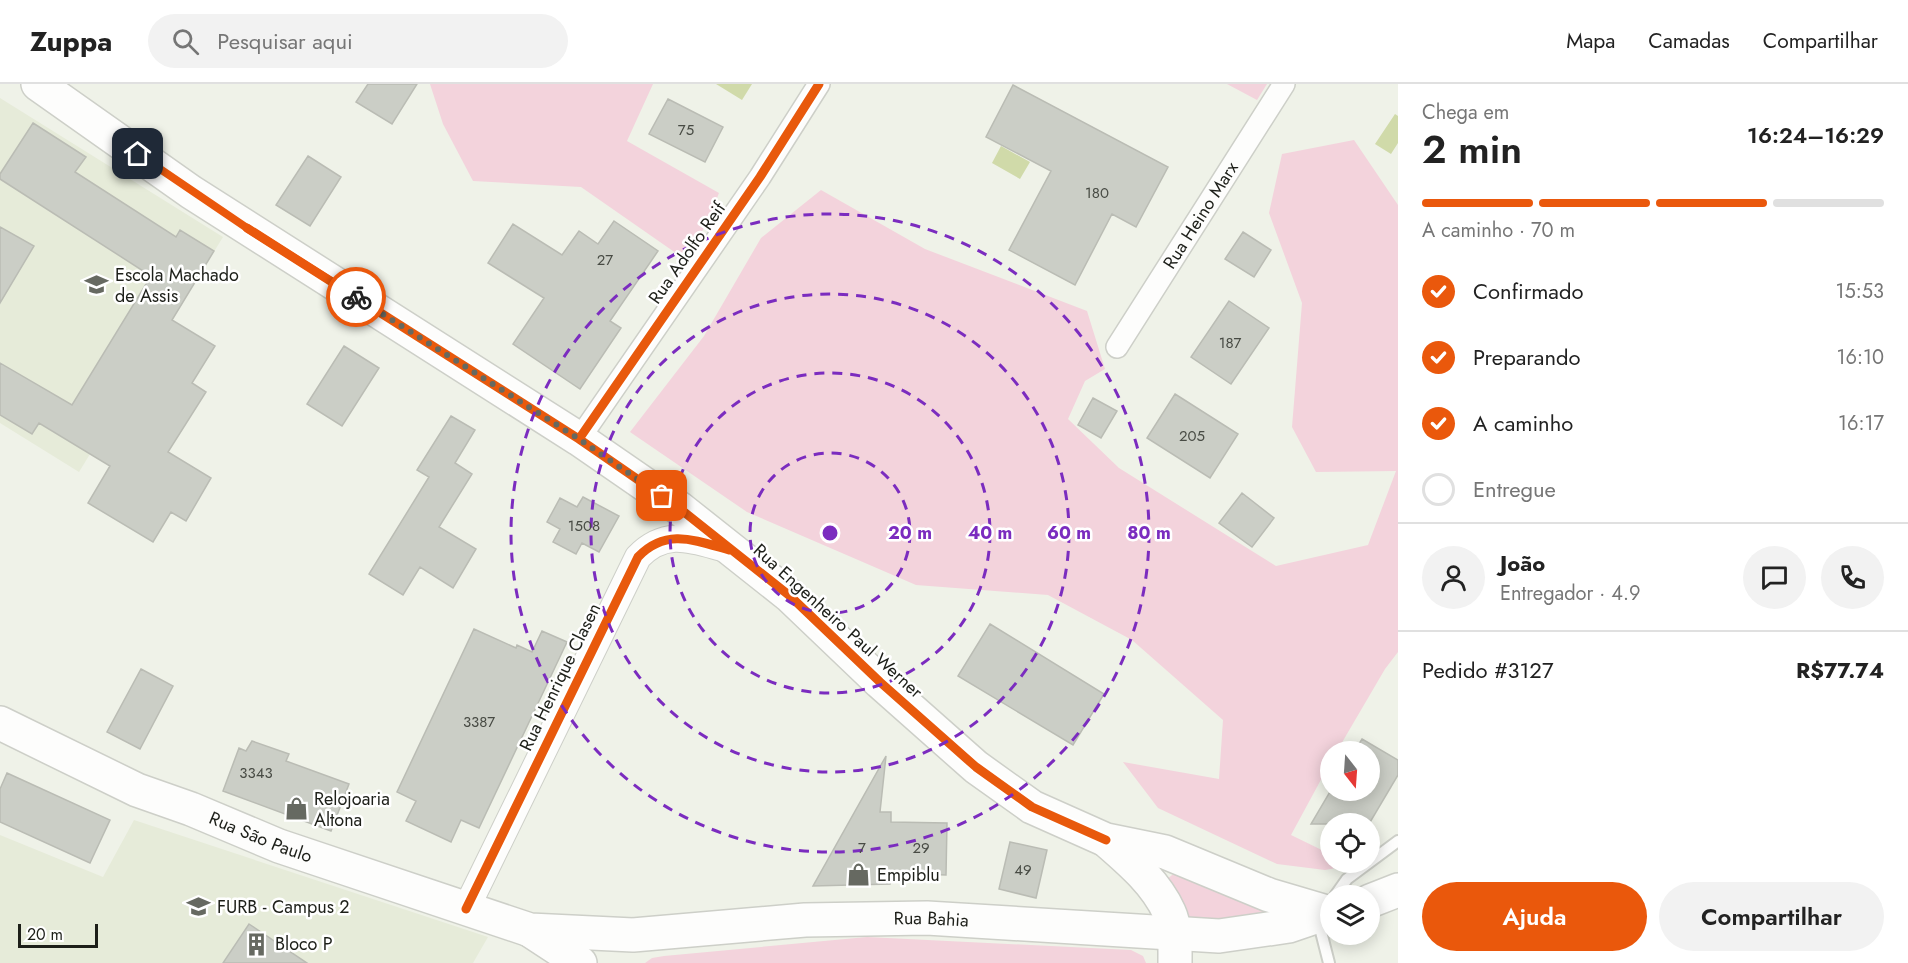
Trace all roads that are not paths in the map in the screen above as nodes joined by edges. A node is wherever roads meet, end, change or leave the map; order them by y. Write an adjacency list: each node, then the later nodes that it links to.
1 (38, 84): 5 (main road, Rua Engenheiro Paul Werner)
2 (819, 84): 5 (street, Rua Adolfo Reif)
3 (1284, 84): 4 (street, Rua Heino Marx)
4 (1117, 347)
5 (579, 439): 6 (main road, Rua Engenheiro Paul Werner)
6 (738, 553): 8 (main road, Rua Engenheiro Paul Werner); 14 (street, Rua Henrique Clasen)
7 (0, 723): 14 (main road, Rua São Paulo)
8 (1106, 840): 13 (main road, Rua Engenheiro Paul Werner); 19 (main road, Rua Engenheiro Paul Werner)
9 (1398, 841): 10 (lane)
10 (1343, 885)
11 (1398, 890): 12 (main road)
12 (1380, 897)
13 (1320, 907)
14 (466, 909): 16 (main road, Rua São Paulo)
15 (1320, 912): 17 (main road, Rua Bahia)
16 (530, 930): 19 (main road, Rua Bahia); 20 (main road)
17 (1219, 936): 19 (main road, Rua Bahia); 21 (main road)
18 (1329, 945): 22 (lane)
19 (1175, 949)
20 (580, 963)
21 (1197, 963)
22 (1329, 963)

